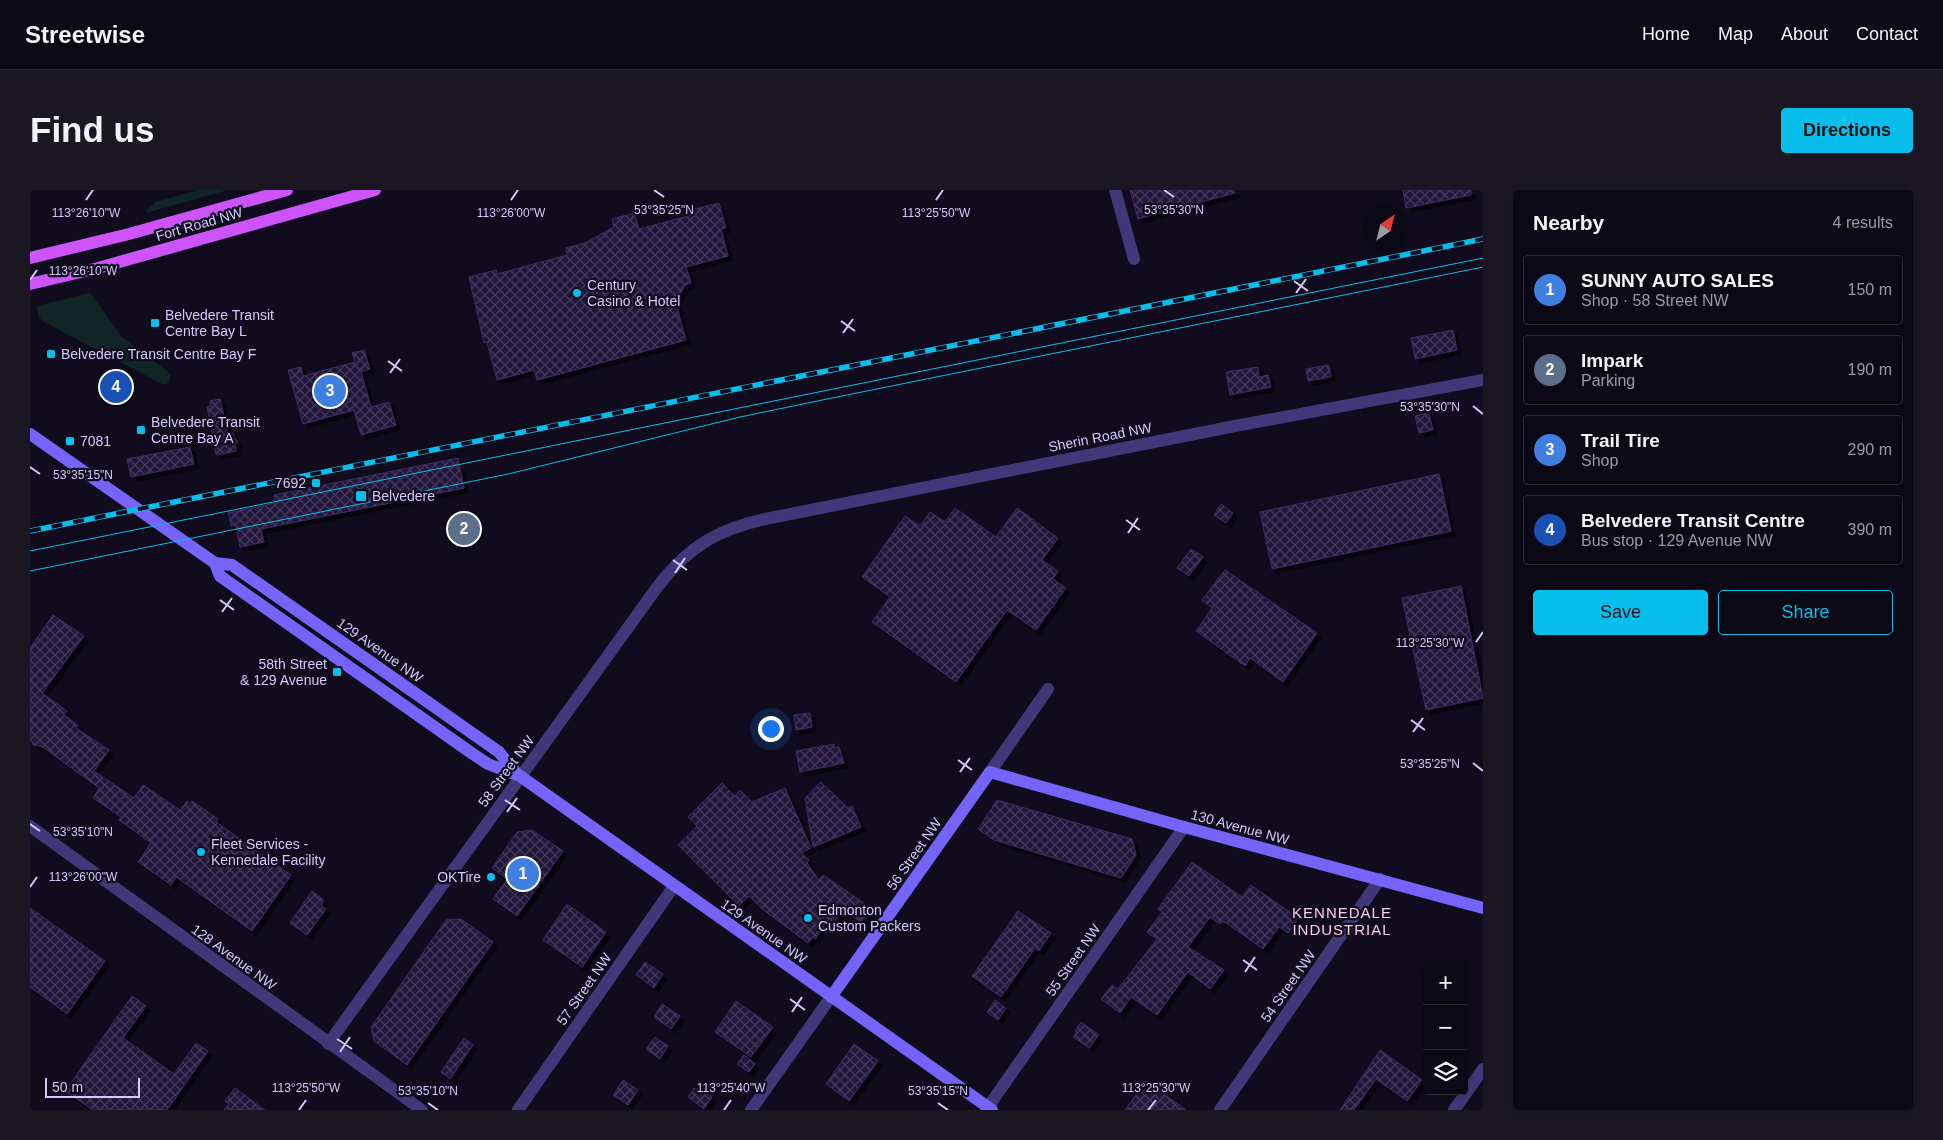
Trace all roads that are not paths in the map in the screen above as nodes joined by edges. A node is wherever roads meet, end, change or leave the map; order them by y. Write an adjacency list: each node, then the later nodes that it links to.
1 (287, 190): 4 (main road, Fort Road NW)
2 (375, 190): 6 (main road, Fort Road NW)
3 (1115, 190): 5 (street)
4 (30, 258)
5 (1134, 259)
6 (30, 284)
7 (1483, 380): 9 (street, Sherin Road NW)
8 (30, 434): 12 (street, 129 Avenue NW)
9 (724, 531): 12 (street, 58 Street NW)
10 (1048, 689): 11 (street, 56 Street NW)
11 (990, 772): 14 (street, 130 Avenue NW); 18 (street, 56 Street NW)
12 (520, 776): 16 (street, 129 Avenue NW); 19 (street, 58 Street NW)
13 (30, 826): 19 (street, 128 Avenue NW)
14 (1184, 827): 15 (street, 130 Avenue NW); 21 (street, 55 Street NW)
15 (1380, 879): 17 (street, 130 Avenue NW); 25 (street, 54 Street NW)
16 (674, 886): 18 (street, 129 Avenue NW); 23 (street, 57 Street NW)
17 (1483, 908)
18 (832, 997): 21 (street, 129 Avenue NW); 24 (street, 56 Street NW)
19 (328, 1044): 22 (street, 128 Avenue NW)
20 (1483, 1069): 26 (street)
21 (989, 1109)
22 (422, 1110)
23 (518, 1110)
24 (752, 1110)
25 (1220, 1110)
26 (1454, 1110)

